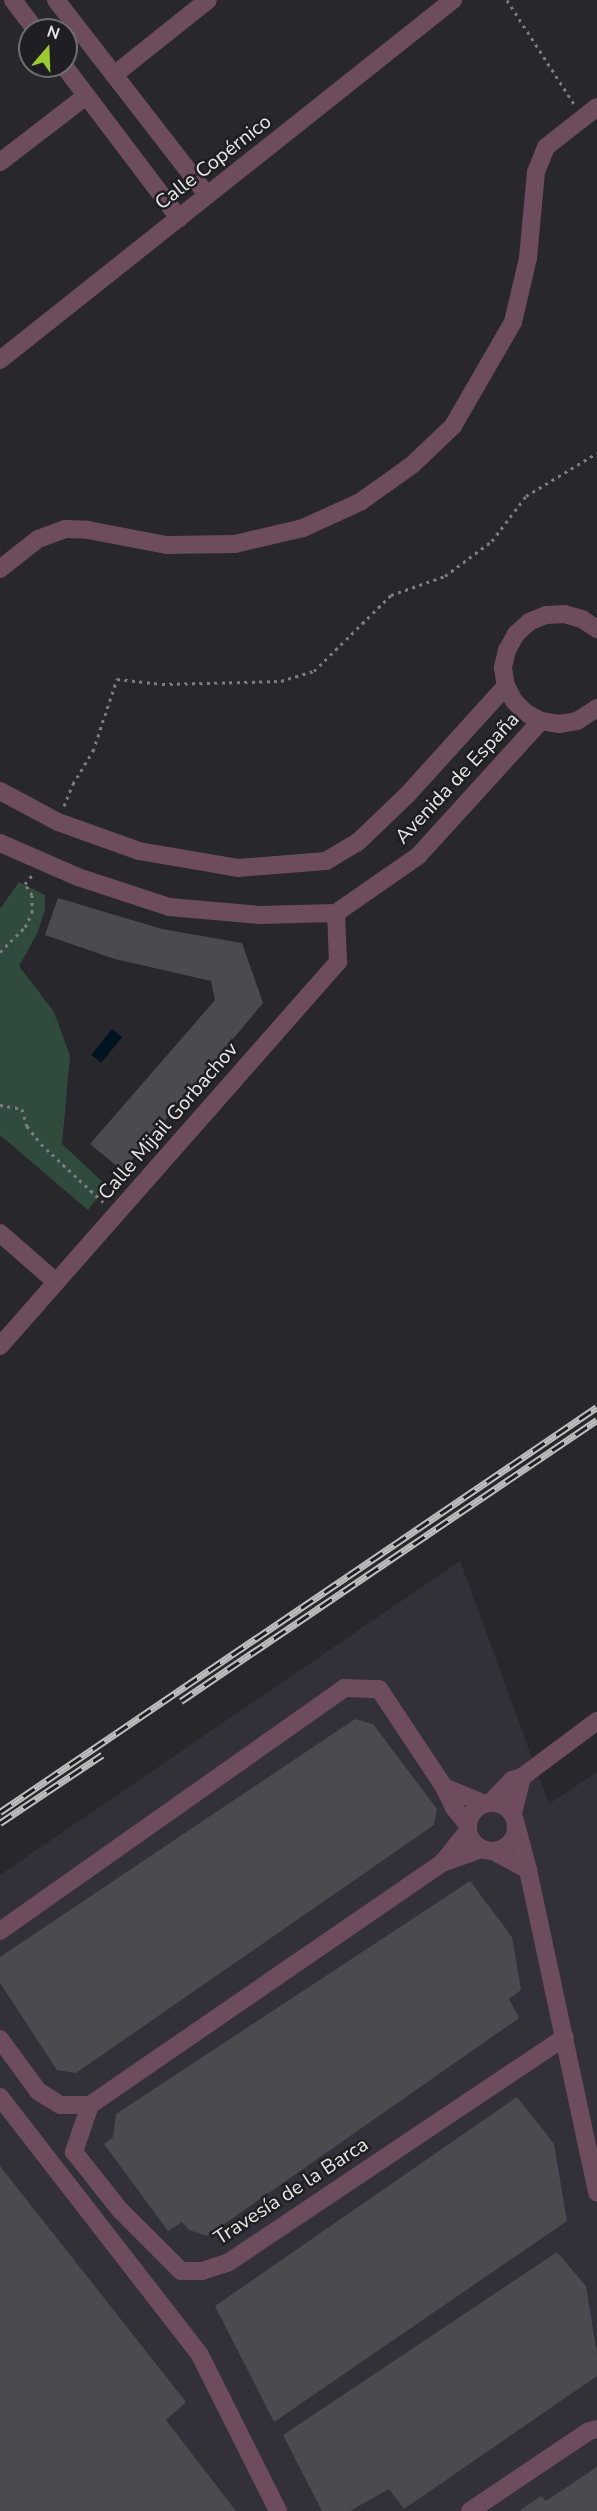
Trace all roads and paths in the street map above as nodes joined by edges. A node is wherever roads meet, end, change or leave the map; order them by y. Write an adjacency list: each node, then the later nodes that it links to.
1 (13, 0): 6 (street)
2 (56, 0): 7 (street)
3 (208, 0): 7 (street)
4 (453, 0): 12 (street, Calle Copérnico)
5 (507, 0): 10 (path)
6 (27, 18)
7 (114, 75): 12 (street)
8 (73, 78): 9 (street)
9 (86, 96): 11 (street); 13 (street)
10 (590, 112): 16 (street)
11 (0, 162)
12 (207, 195): 13 (street, Calle Copérnico)
13 (179, 218): 14 (street, Calle Copérnico)
14 (0, 360)
15 (597, 453): 22 (path)
16 (0, 569)
17 (597, 629): 18 (street)
18 (506, 686): 20 (street); 22 (street, Avenida de España)
19 (594, 717): 20 (street)
20 (541, 721): 25 (street, Avenida de España)
21 (0, 791): 22 (street, Avenida de España)
22 (58, 822)
23 (0, 843): 24 (street)
24 (42, 863): 25 (street); 26 (path)
25 (336, 913): 28 (street, Calle Mijail Gorbachov)
26 (0, 951)
27 (0, 1105): 28 (path)
28 (116, 1214): 30 (street, Calle Mijail Gorbachov)
29 (0, 1233): 30 (street)
30 (56, 1282): 31 (street, Calle Mijail Gorbachov)
31 (0, 1346)
32 (597, 1721): 33 (street)
33 (522, 1777): 35 (street); 36 (street)
34 (444, 1787): 35 (street); 37 (street); 41 (street)
35 (487, 1803): 36 (street); 37 (street)
36 (515, 1821): 38 (street); 40 (street)
37 (468, 1828): 38 (street); 39 (street)
38 (487, 1850): 39 (street); 40 (street)
39 (442, 1863): 45 (street)
40 (528, 1870): 42 (street)
41 (0, 1931)
42 (565, 2037): 45 (street, Travesía de la Barca); 46 (street)
43 (0, 2039): 45 (street)
44 (0, 2097): 48 (street)
45 (90, 2105)
46 (597, 2193)
47 (597, 2429): 49 (street)
48 (278, 2511)
49 (470, 2511)

